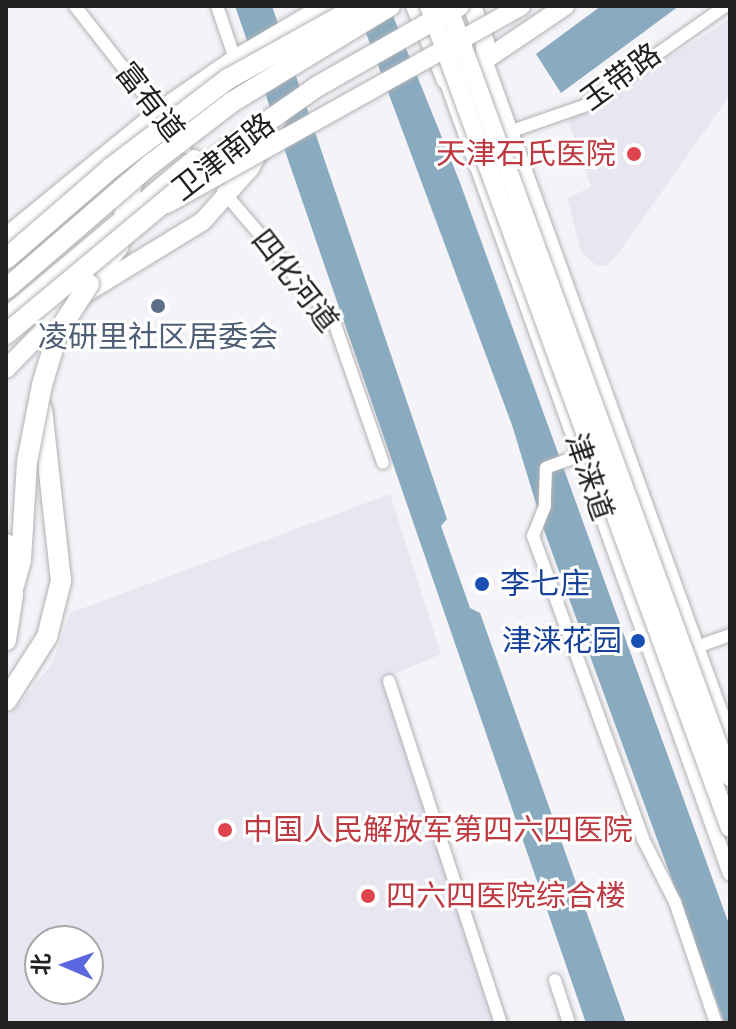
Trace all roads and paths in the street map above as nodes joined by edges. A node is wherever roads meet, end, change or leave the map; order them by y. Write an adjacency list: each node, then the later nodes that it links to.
1 (75, 6): 16 (street, 富有道)
2 (217, 6): 13 (street)
3 (325, 6): 13 (main road)
4 (359, 6): 23 (highway, bridge)
5 (390, 6): 24 (highway, 卫津南路, bridge)
6 (448, 6): 40 (main road, bridge)
7 (459, 6): 20 (highway, 卫津南路, bridge)
8 (472, 6): 14 (main road)
9 (522, 6): 20 (main road, bridge)
10 (565, 6): 14 (main road)
11 (725, 6): 17 (street, 玉带路)
12 (418, 14): 15 (main road); 19 (main road, bridge); 41 (main road, bridge)
13 (235, 59): 16 (main road)
14 (485, 60): 15 (main road); 17 (street, 津涞道)
15 (446, 80): 29 (street, 津涞道)
16 (157, 113): 18 (street, 富有道); 21 (main road); 22 (main road)
17 (509, 132): 35 (street, 津涞道)
18 (194, 159): 19 (street, 富有道); 21 (main road)
19 (227, 197): 27 (main road); 30 (street, 四化河道)
20 (160, 206): 21 (highway, 卫津南路, bridge)
21 (127, 223): 25 (main road); 26 (highway, 卫津南路, bridge); 28 (highway, bridge)
22 (6, 237)
23 (6, 259)
24 (6, 289)
25 (6, 317)
26 (6, 334)
27 (6, 369)
28 (42, 385): 32 (highway, bridge); 38 (highway, bridge)
29 (577, 457): 36 (street, 津涞道); 46 (street)
30 (383, 463)
31 (6, 544): 34 (highway, bridge)
32 (6, 614)
33 (730, 635): 35 (street)
34 (6, 640)
35 (696, 647): 36 (street); 39 (street, 津涞道)
36 (654, 663): 42 (street, 津涞道)
37 (389, 681): 44 (street)
38 (6, 701)
39 (730, 738)
40 (730, 777)
41 (730, 828)
42 (730, 874)
43 (555, 980): 45 (street)
44 (501, 1023)
45 (569, 1023)
46 (716, 1023)

